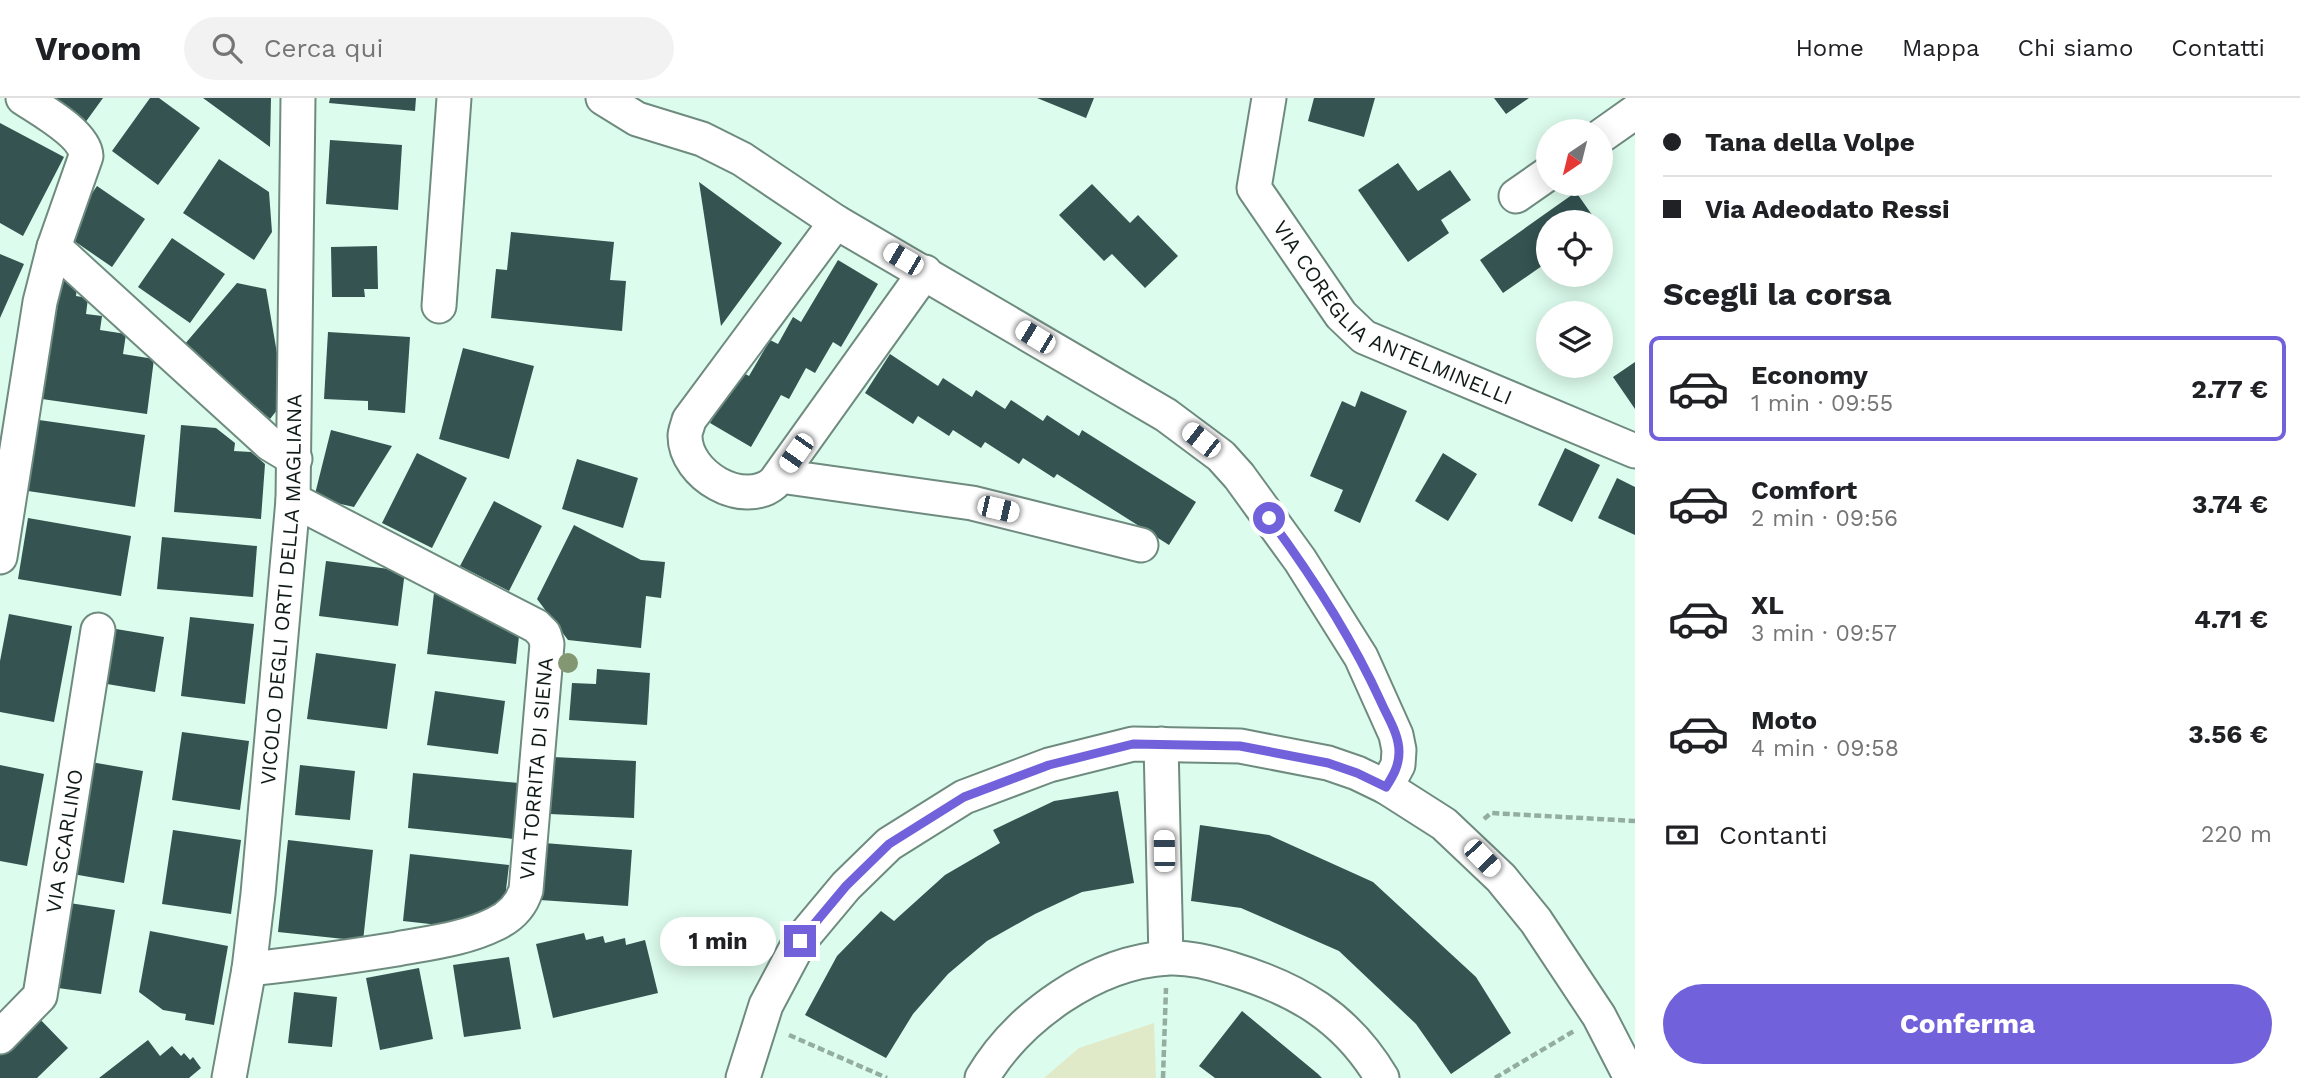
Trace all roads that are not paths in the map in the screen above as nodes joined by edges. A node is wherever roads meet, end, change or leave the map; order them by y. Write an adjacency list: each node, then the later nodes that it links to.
1 (23, 98): 11 (street)
2 (298, 98): 15 (street, VICOLO DEGLI ORTI DELLA MAGLIANA)
3 (454, 98): 13 (street)
4 (603, 98): 10 (street)
5 (1269, 98): 14 (street, VIA COREGLIA ANTELMINELLI)
6 (1635, 112): 7 (street)
7 (1614, 127)
8 (1536, 182): 9 (street)
9 (1516, 196)
10 (836, 222): 12 (street); 16 (street)
11 (54, 247): 15 (street); 19 (street)
12 (925, 272): 16 (street); 22 (street)
13 (439, 306)
14 (1635, 451)
15 (295, 459): 17 (street, VICOLO DEGLI ORTI DELLA MAGLIANA)
16 (780, 476): 18 (street)
17 (293, 500): 24 (street, VICOLO DEGLI ORTI DELLA MAGLIANA); 24 (street, VIA TORRITA DI SIENA)
18 (1141, 545)
19 (0, 556)
20 (97, 630): 25 (street, VIA SCARLINO)
21 (1161, 744): 22 (street); 23 (street); 27 (street)
22 (1386, 787): 30 (street)
23 (1166, 958): 28 (street); 29 (street)
24 (248, 969): 26 (street, VICOLO DEGLI ORTI DELLA MAGLIANA)
25 (0, 1037)
26 (229, 1078)
27 (743, 1078)
28 (982, 1078)
29 (1382, 1078)
30 (1631, 1078)

